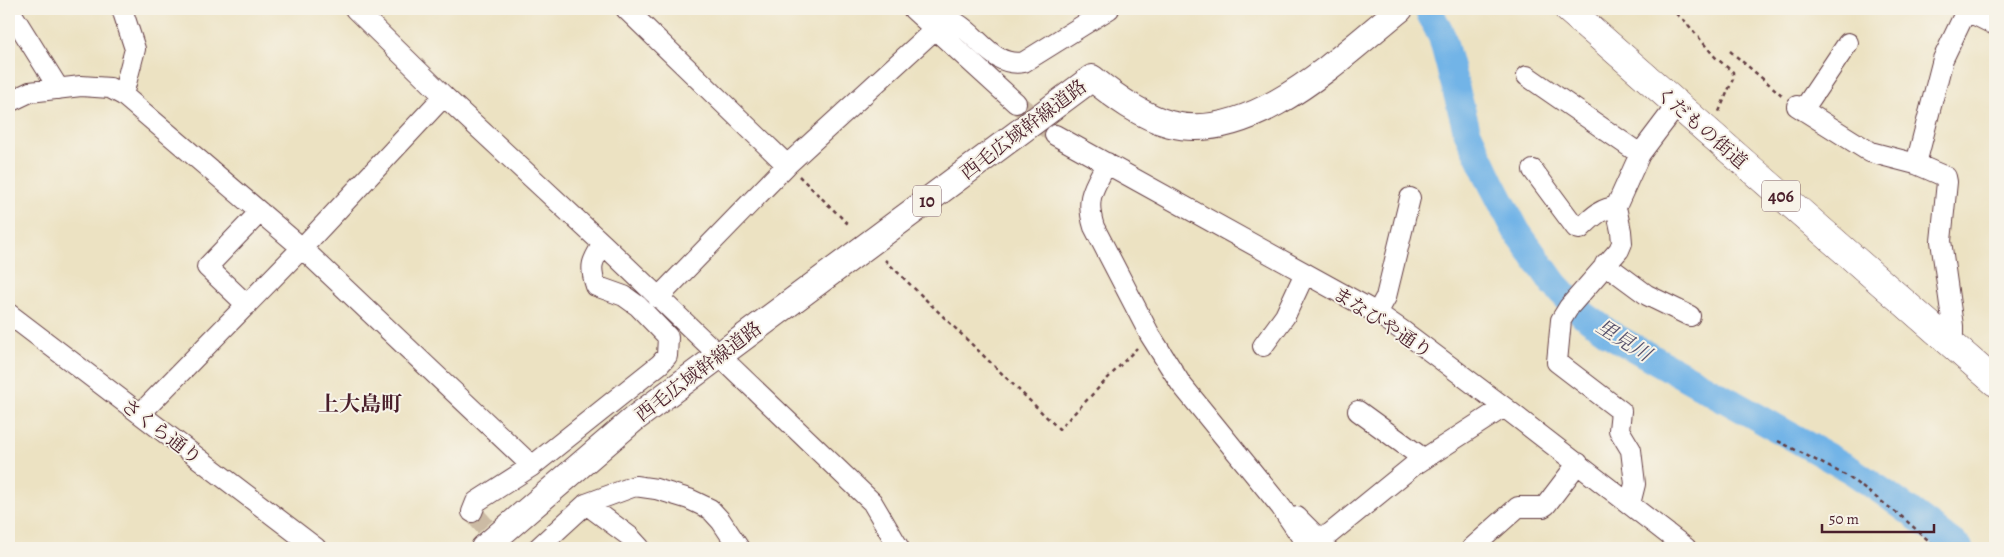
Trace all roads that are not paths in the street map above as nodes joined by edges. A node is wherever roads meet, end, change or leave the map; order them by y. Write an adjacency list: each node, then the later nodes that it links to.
1 (9, 9): 14 (street)
2 (122, 9): 15 (street)
3 (355, 9): 16 (street)
4 (626, 9): 24 (street)
5 (913, 9): 10 (street)
6 (1108, 9): 10 (street)
7 (1400, 9): 40 (main road, 西毛広域幹線道路 / 10)
8 (1568, 9): 19 (highway, くだもの街道 / 406)
9 (1967, 10): 11 (street); 23 (street)
10 (933, 16): 18 (street); 24 (street)
11 (1995, 25)
12 (1848, 43): 23 (street)
13 (1527, 76): 21 (street)
14 (59, 89): 15 (street); 17 (street)
15 (123, 95): 28 (street)
16 (444, 96): 29 (street); 30 (street)
17 (9, 102)
18 (1016, 103)
19 (1677, 105): 21 (street); 38 (highway, くだもの街道 / 406)
20 (1055, 135): 22 (street, まなびや通り)
21 (1640, 154): 27 (street)
22 (1107, 164): 32 (street, まなびや通り); 50 (street)
23 (1916, 164): 38 (street)
24 (787, 165): 33 (street)
25 (1534, 170): 27 (street)
26 (1410, 198): 35 (street)
27 (1616, 207): 31 (street)
28 (260, 212): 30 (street); 34 (street)
29 (603, 244): 33 (street); 47 (street)
30 (302, 248): 34 (street); 47 (street)
31 (1606, 264): 37 (street); 49 (street)
32 (1305, 273): 35 (street, まなびや通り); 39 (street)
33 (658, 298): 40 (street)
34 (247, 305): 44 (street)
35 (1377, 313): 42 (street, まなびや通り)
36 (9, 314): 44 (street, さくら通り)
37 (1690, 316)
38 (1949, 342): 41 (highway, くだもの街道 / 406)
39 (1263, 346)
40 (719, 355): 53 (main road, 西毛広域幹線道路 / 10); 57 (street)
41 (1995, 382)
42 (1504, 407): 45 (street); 46 (street, まなびや通り)
43 (1358, 411): 45 (street)
44 (140, 414): 52 (street, さくら通り)
45 (1424, 459): 50 (street)
46 (1578, 463): 49 (street, まなびや通り); 59 (street)
47 (532, 466): 51 (street)
48 (586, 504): 54 (street); 55 (street); 56 (street)
49 (1630, 504): 60 (street, まなびや通り)
50 (1281, 508): 58 (street)
51 (472, 512)
52 (316, 548)
53 (484, 548)
54 (538, 548)
55 (640, 548)
56 (739, 548)
57 (900, 548)
58 (1308, 548)
59 (1472, 548)
60 (1686, 548)

